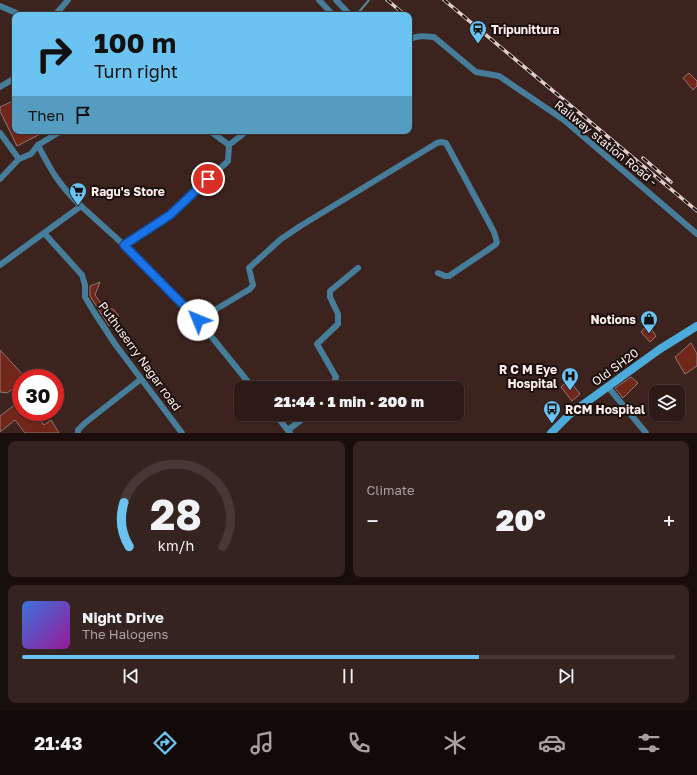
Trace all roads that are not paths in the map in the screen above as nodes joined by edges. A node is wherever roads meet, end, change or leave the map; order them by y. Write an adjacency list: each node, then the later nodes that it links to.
1 (68, 0): 6 (street)
2 (318, 0): 7 (street)
3 (336, 0): 8 (street)
4 (0, 6): 5 (street)
5 (14, 12)
6 (58, 12)
7 (330, 12)
8 (347, 12)
9 (412, 38): 22 (street, Railway station Road -)
10 (12, 80): 11 (street)
11 (0, 87)
12 (0, 133): 18 (street)
13 (56, 134): 16 (street)
14 (214, 134): 17 (street)
15 (242, 134): 17 (street)
16 (38, 145): 18 (street); 20 (street)
17 (229, 145): 23 (street)
18 (19, 159): 19 (street)
19 (0, 178)
20 (81, 206): 21 (street); 23 (street)
21 (44, 233): 24 (street); 29 (street, Puthuserry Nagar road)
22 (697, 234)
23 (124, 245): 27 (street)
24 (0, 265)
25 (358, 268): 31 (street)
26 (438, 273): 27 (street)
27 (198, 320): 30 (street)
28 (697, 324): 32 (main road, Old SH20)
29 (141, 379): 36 (street); 37 (street, Puthuserry Nagar road)
30 (247, 381)
31 (335, 381)
32 (608, 387): 38 (main road, Old SH20); 39 (street)
33 (280, 421): 35 (street)
34 (301, 421): 35 (street)
35 (289, 432)
36 (78, 433)
37 (182, 433)
38 (551, 433)
39 (646, 433)

